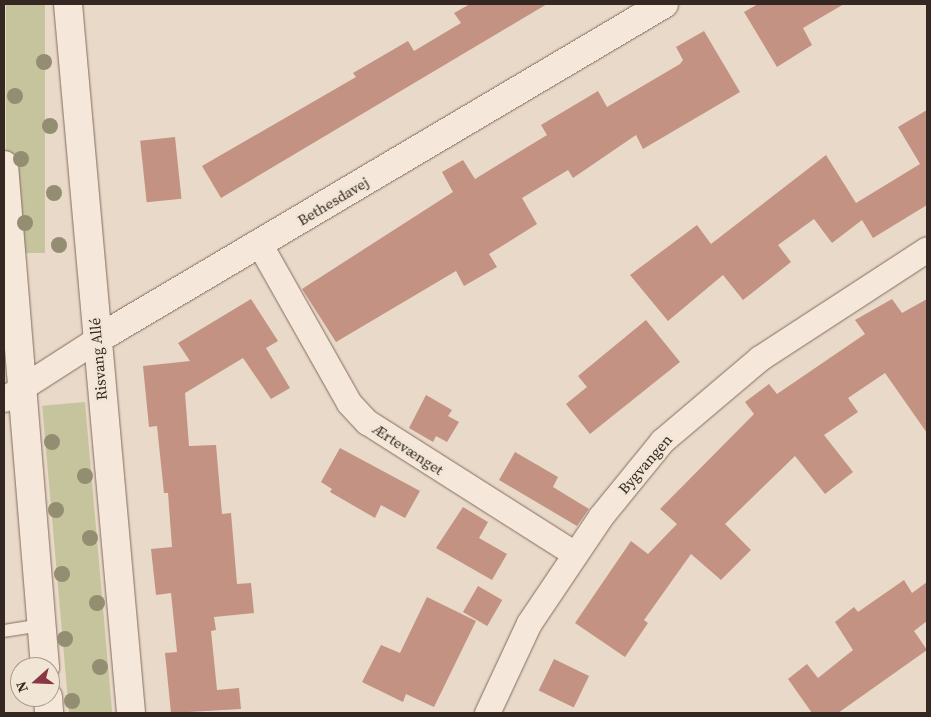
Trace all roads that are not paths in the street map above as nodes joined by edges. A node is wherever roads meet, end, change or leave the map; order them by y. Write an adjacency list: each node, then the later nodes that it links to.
1 (68, 4): 6 (street, Risvang Allé)
2 (664, 4): 4 (street, Bethesdavej)
3 (4, 165): 7 (street)
4 (260, 245): 6 (street, Bethesdavej); 8 (street, Ærtevænget)
5 (927, 249): 8 (street, Bygvangen)
6 (96, 340): 7 (street, Bethesdavej); 12 (street, Risvang Allé)
7 (12, 393): 9 (street)
8 (575, 554): 13 (street, Bygvangen)
9 (41, 625): 10 (lane); 11 (street)
10 (4, 631)
11 (44, 657)
12 (131, 713)
13 (487, 713)

